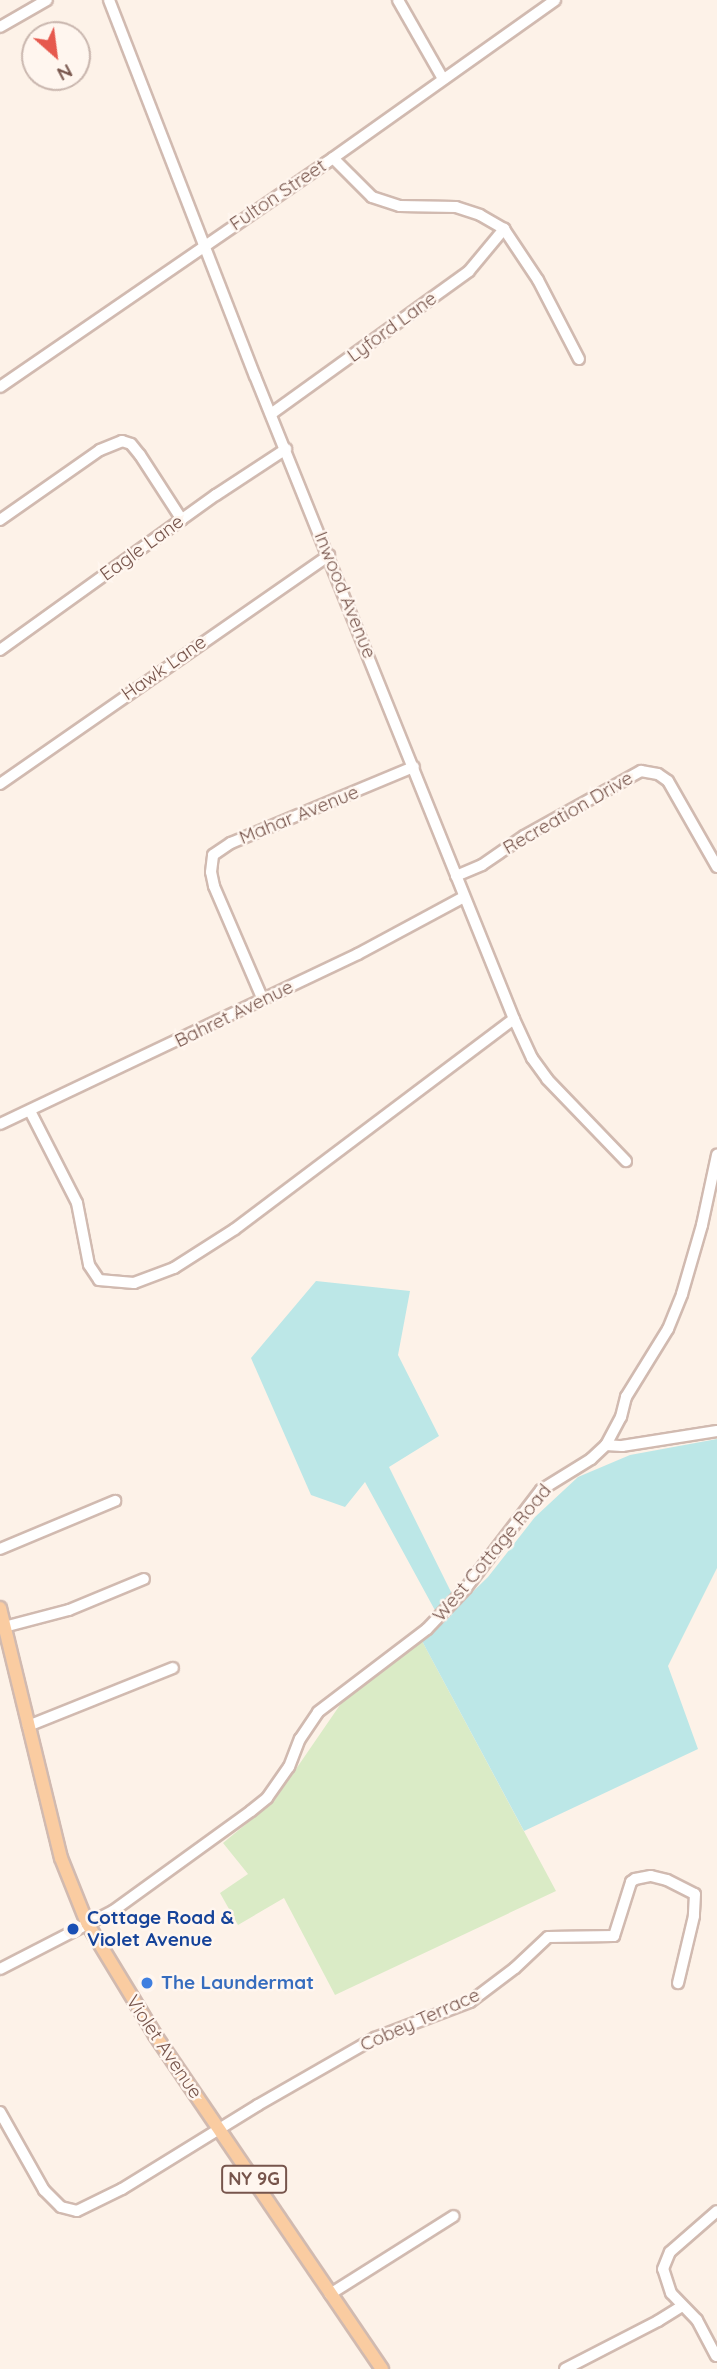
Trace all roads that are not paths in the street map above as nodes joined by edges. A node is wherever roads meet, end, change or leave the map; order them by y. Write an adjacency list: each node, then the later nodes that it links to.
1 (47, 0): 5 (street)
2 (109, 0): 9 (street, Inwood Avenue)
3 (398, 0): 6 (street)
4 (555, 0): 6 (street, Fulton Street)
5 (0, 27)
6 (443, 79): 7 (street, Fulton Street)
7 (333, 158): 8 (street); 9 (street, Fulton Street)
8 (504, 229): 10 (street); 12 (street, Lyford Lane)
9 (204, 245): 11 (street, Fulton Street); 12 (street, Inwood Avenue)
10 (579, 359)
11 (0, 387)
12 (271, 414): 13 (street, Inwood Avenue)
13 (286, 449): 15 (street, Eagle Lane); 16 (street, Inwood Avenue)
14 (0, 520): 15 (street)
15 (182, 520): 17 (street, Eagle Lane)
16 (329, 555): 18 (street, Inwood Avenue); 19 (street, Hawk Lane)
17 (0, 650)
18 (414, 767): 21 (street, Inwood Avenue); 23 (street, Mahar Avenue)
19 (0, 784)
20 (717, 867): 21 (street, Recreation Drive)
21 (456, 876): 22 (street, Inwood Avenue)
22 (464, 897): 23 (street, Bahret Avenue); 24 (street, Inwood Avenue)
23 (263, 1000): 25 (street, Bahret Avenue)
24 (513, 1019): 25 (street); 28 (street, Inwood Avenue)
25 (30, 1111): 26 (street, Bahret Avenue)
26 (0, 1124)
27 (717, 1155): 30 (street, West Cottage Road)
28 (626, 1161)
29 (717, 1431): 30 (street)
30 (606, 1445): 38 (street, West Cottage Road)
31 (115, 1502): 32 (street)
32 (0, 1549)
33 (144, 1579): 35 (street)
34 (0, 1608): 35 (main road, Violet Avenue / NY 9G)
35 (4, 1627): 37 (main road, Violet Avenue / NY 9G)
36 (173, 1668): 37 (street)
37 (28, 1726): 38 (main road, Violet Avenue / NY 9G)
38 (87, 1923): 39 (street, West Cottage Road); 42 (main road, Violet Avenue / NY 9G)
39 (0, 1969)
40 (678, 1983): 42 (street, Cobey Terrace)
41 (0, 2112): 42 (street)
42 (219, 2128): 45 (main road, Violet Avenue / NY 9G)
43 (717, 2211): 46 (street)
44 (454, 2216): 45 (street)
45 (330, 2294): 48 (main road, Violet Avenue / NY 9G)
46 (682, 2306): 47 (street); 49 (street)
47 (716, 2356)
48 (382, 2369)
49 (565, 2369)

